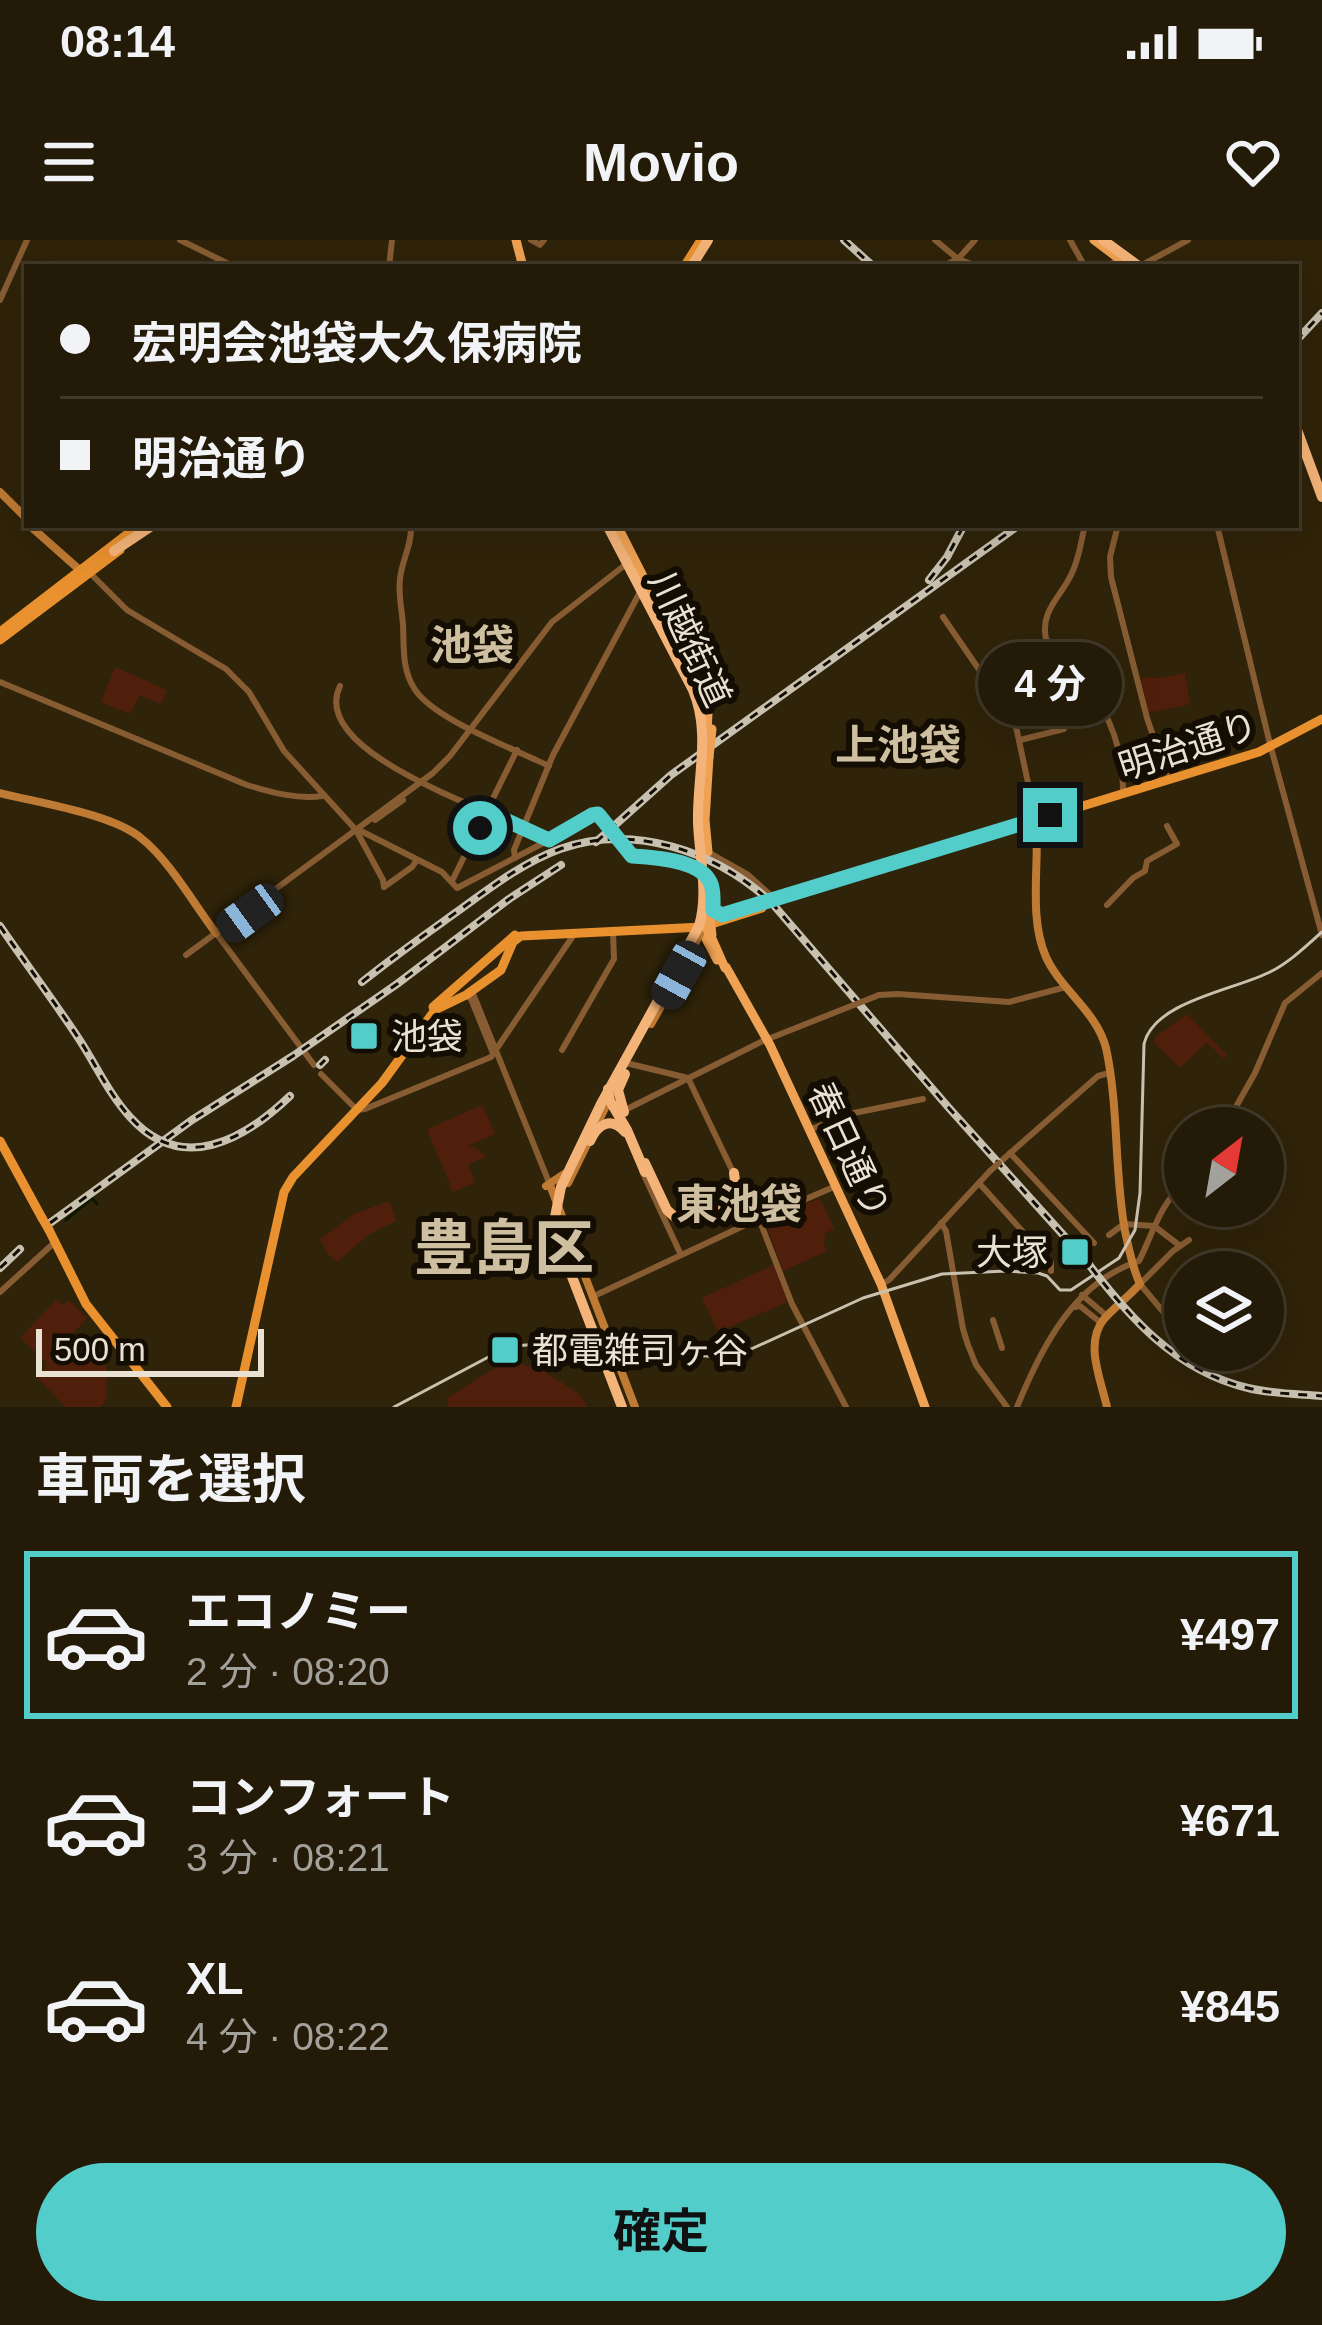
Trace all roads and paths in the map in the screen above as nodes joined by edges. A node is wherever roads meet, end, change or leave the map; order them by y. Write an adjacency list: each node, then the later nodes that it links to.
1 (27, 240): 16 (street)
2 (180, 240): 11 (street)
3 (531, 240): 8 (street)
4 (935, 240): 10 (street)
5 (975, 240): 10 (street)
6 (1102, 240): 14 (highway, bridge)
7 (1188, 240): 9 (street)
8 (542, 242)
9 (1175, 242): 15 (street)
10 (958, 259): 12 (street); 13 (street)
11 (230, 264)
12 (947, 264)
13 (972, 264)
14 (1135, 264)
15 (1138, 264)
16 (0, 300)
17 (1299, 440): 20 (highway)
18 (1299, 441): 22 (highway, bridge)
19 (1299, 443): 23 (highway)
20 (1322, 484)
21 (0, 494): 24 (main road)
22 (1322, 498)
23 (1322, 508)
24 (24, 518)
25 (35, 528): 36 (main road)
26 (144, 528): 36 (main road)
27 (144, 528): 36 (main road)
28 (144, 528): 34 (highway)
29 (411, 528): 44 (street)
30 (612, 528): 35 (highway, bridge)
31 (1084, 528): 42 (street)
32 (1117, 528): 51 (street)
33 (1218, 528): 47 (street)
34 (113, 549)
35 (630, 563): 37 (highway, 川越街道); 44 (street); 45 (highway, 川越街道); 70 (highway, bridge); 82 (highway, bridge)
36 (85, 571): 39 (main road); 55 (street)
37 (640, 592): 45 (highway, 川越街道); 50 (street)
38 (943, 616): 46 (street)
39 (0, 636)
40 (0, 682): 55 (street)
41 (340, 686): 52 (street)
42 (1092, 689): 46 (street); 54 (street)
43 (1322, 721): 47 (main road, 明治通り)
44 (472, 729): 48 (street); 52 (street)
45 (705, 729): 49 (highway, bridge)
46 (1020, 740): 57 (street)
47 (1272, 748): 51 (main road, 明治通り); 74 (street)
48 (517, 750): 50 (street); 56 (street)
49 (703, 761): 62 (highway); 70 (highway, 川越街道, bridge)
50 (549, 766): 59 (street)
51 (1169, 780): 54 (main road, 明治通り)
52 (422, 784): 56 (street); 60 (street)
53 (0, 793): 73 (main road)
54 (1123, 794): 57 (main road, 明治通り)
55 (321, 796): 60 (street)
56 (488, 812): 59 (street); 66 (street)
57 (1036, 822): 67 (main road, 明治通り); 79 (main road)
58 (1167, 826): 68 (street)
59 (523, 827): 61 (street); 63 (street)
60 (356, 832): 64 (street); 64 (street); 73 (street)
61 (553, 838): 63 (street); 65 (street, bridge)
62 (708, 852): 67 (street)
63 (515, 858): 66 (street)
64 (417, 860): 66 (street)
65 (705, 876): 69 (main road); 70 (highway)
66 (452, 881)
67 (770, 903): 69 (main road, 明治通り); 70 (main road, 明治通り)
68 (1107, 905)
69 (728, 914): 70 (main road, 明治通り)
70 (702, 926): 71 (main road, 明治通り); 72 (main road, 明治通り); 81 (highway); 81 (highway); 81 (highway, 春日通り, bridge); 83 (main road); 83 (main road, bridge); 83 (highway, bridge)
71 (576, 931): 72 (main road, 明治通り); 75 (main road, 明治通り); 86 (street)
72 (613, 931): 85 (street)
73 (217, 934): 76 (street); 88 (street)
74 (1322, 935)
75 (508, 945): 78 (main road); 80 (main road)
76 (187, 957)
77 (1322, 973): 94 (street)
78 (459, 983): 80 (street); 95 (main road)
79 (1066, 987): 84 (street, bridge); 89 (main road)
80 (469, 993): 86 (street); 93 (main road)
81 (752, 1016): 84 (highway, 春日通り)
82 (649, 1018): 96 (highway, bridge); 100 (highway, bridge)
83 (641, 1037): 87 (main road); 100 (highway, bridge); 101 (highway, bridge)
84 (765, 1040): 91 (street); 97 (highway, 春日通り)
85 (562, 1050)
86 (495, 1053): 93 (street); 105 (street)
87 (625, 1063): 91 (street); 96 (main road)
88 (314, 1065)
89 (1109, 1072): 99 (street); 113 (main road)
90 (322, 1074): 95 (street)
91 (688, 1078): 96 (street); 96 (street); 102 (street)
92 (923, 1099): 97 (street)
93 (374, 1100): 95 (main road)
94 (1236, 1107)
95 (355, 1109): 134 (main road)
96 (606, 1111): 100 (highway, bridge); 101 (main road); 105 (highway, bridge); 120 (street)
97 (808, 1131): 104 (highway, 春日通り)
98 (0, 1141): 117 (main road, bridge)
99 (1010, 1153): 103 (street, bridge); 118 (street)
100 (645, 1166): 101 (highway, bridge); 110 (highway)
101 (573, 1171): 105 (main road); 108 (main road); 135 (highway, bridge)
102 (734, 1173): 106 (street); 107 (highway)
103 (979, 1183): 112 (street); 122 (street)
104 (835, 1187): 111 (street); 124 (highway, 春日通り)
105 (551, 1188): 108 (main road); 126 (main road); 135 (highway, bridge)
106 (744, 1193): 107 (highway); 110 (highway); 111 (street)
107 (730, 1198): 110 (highway)
108 (560, 1207): 126 (main road)
109 (1164, 1207): 114 (street)
110 (685, 1220)
111 (758, 1220): 120 (street); 136 (street)
112 (941, 1223): 124 (street); 138 (street)
113 (1124, 1224): 114 (street); 115 (street); 121 (main road)
114 (1154, 1226): 119 (street); 121 (street)
115 (1109, 1235)
116 (1189, 1240): 119 (street)
117 (55, 1242): 125 (street); 133 (main road)
118 (1094, 1243)
119 (1180, 1246): 123 (street)
120 (681, 1255): 126 (street)
121 (1132, 1264): 123 (main road); 127 (street)
122 (1051, 1271)
123 (1140, 1284): 128 (street); 129 (main road)
124 (880, 1285): 137 (highway, 春日通り)
125 (0, 1292)
126 (592, 1297): 135 (main road)
127 (1078, 1303): 129 (street); 131 (street); 131 (street)
128 (1164, 1313)
129 (1104, 1319): 140 (main road)
130 (993, 1320): 132 (street)
131 (1052, 1335): 139 (street)
132 (1002, 1348)
133 (167, 1407)
134 (235, 1407)
135 (629, 1407)
136 (846, 1407)
137 (924, 1407)
138 (1007, 1407)
139 (1017, 1407)
140 (1107, 1407)

